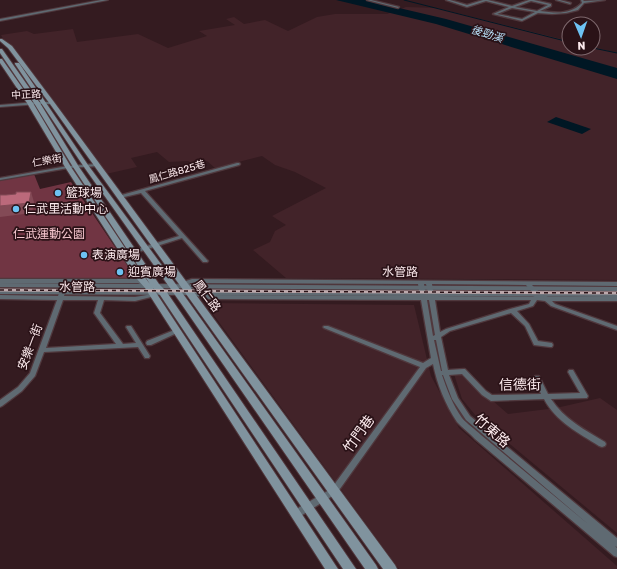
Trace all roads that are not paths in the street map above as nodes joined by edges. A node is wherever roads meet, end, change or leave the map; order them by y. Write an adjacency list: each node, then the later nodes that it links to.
1 (106, 0): 12 (street)
2 (368, 0): 10 (street)
3 (486, 0): 6 (street); 9 (street)
4 (557, 0): 8 (street)
5 (604, 0): 7 (street)
6 (447, 1)
7 (582, 1): 11 (street)
8 (570, 3)
9 (511, 7): 11 (street); 11 (street); 11 (street)
10 (398, 8)
11 (538, 12)
12 (0, 20)
13 (0, 39): 15 (main road, 鳳仁路)
14 (0, 50): 15 (main road, 鳳仁路)
15 (5, 55): 16 (main road, 鳳仁路); 16 (main road, 鳳仁路)
16 (41, 103): 17 (street, 中正路); 19 (main road, 鳳仁路); 20 (main road, 鳳仁路)
17 (0, 106)
18 (238, 164): 22 (street, 鳳仁路825巷)
19 (97, 165): 20 (street, 仁樂街); 23 (main road, 鳳仁路)
20 (77, 166): 21 (street, 仁樂街); 26 (main road, 鳳仁路); 27 (main road, 鳳仁路); 33 (main road, 鳳仁路)
21 (0, 179)
22 (142, 191): 23 (street, 鳳仁路825巷); 24 (street)
23 (120, 198): 25 (main road, 鳳仁路)
24 (183, 236): 25 (street); 28 (street)
25 (155, 245): 26 (street); 36 (main road, 鳳仁路)
26 (145, 248): 27 (street); 35 (main road, 鳳仁路)
27 (133, 252): 33 (main road, 鳳仁路)
28 (205, 262)
29 (0, 280): 33 (street, 水管路)
30 (617, 284): 32 (street, 水管路)
31 (0, 285): 39 (street, 水管路)
32 (530, 286): 34 (street, 水管路); 37 (street, 水管路); 42 (street)
33 (152, 288): 35 (street, 水管路); 39 (street, 水管路); 40 (main road, 鳳仁路); 44 (street, 水管路); 51 (main road, 鳳仁路)
34 (617, 289)
35 (175, 290): 36 (street, 水管路); 40 (street, 水管路); 68 (main road, 鳳仁路)
36 (188, 290): 37 (street, 水管路); 37 (street, 水管路); 67 (main road, 鳳仁路)
37 (426, 290): 42 (street, 水管路); 52 (street, 竹東路)
38 (0, 292): 39 (street, 水管路)
39 (62, 292): 43 (street, 水管路); 44 (street, 水管路); 57 (street, 安樂一街)
40 (163, 293): 69 (main road, 鳳仁路)
41 (617, 295): 42 (street, 水管路)
42 (536, 297): 45 (street); 47 (street)
43 (0, 298)
44 (102, 298): 56 (street)
45 (548, 299): 46 (street); 50 (street)
46 (617, 299)
47 (512, 310): 52 (street); 55 (street)
48 (129, 327): 54 (street)
49 (326, 327): 60 (street)
50 (617, 328)
51 (177, 331): 53 (street); 70 (main road, 鳳仁路)
52 (434, 338): 59 (street, 竹東路); 62 (street, 竹東路)
53 (149, 343)
54 (140, 345): 56 (street); 58 (street)
55 (550, 345)
56 (121, 346): 57 (street)
57 (42, 350): 65 (street, 安樂一街)
58 (147, 356)
59 (435, 359): 60 (street, 竹門巷); 62 (street, 竹東路)
60 (424, 366): 67 (street, 竹門巷)
61 (571, 372): 64 (street, 信德街)
62 (443, 373): 64 (street, 信德街); 71 (street, 竹東路); 72 (street, 竹東路)
63 (536, 378): 64 (street)
64 (547, 397): 66 (street)
65 (0, 404)
66 (602, 444)
67 (334, 491): 68 (street, 竹門巷); 76 (main road, 鳳仁路)
68 (322, 499): 69 (street, 竹門巷); 75 (main road, 鳳仁路)
69 (308, 508): 70 (street, 竹門巷); 74 (main road, 鳳仁路)
70 (296, 514): 73 (main road, 鳳仁路)
71 (617, 543)
72 (617, 553)
73 (332, 569)
74 (350, 569)
75 (372, 569)
76 (391, 569)

